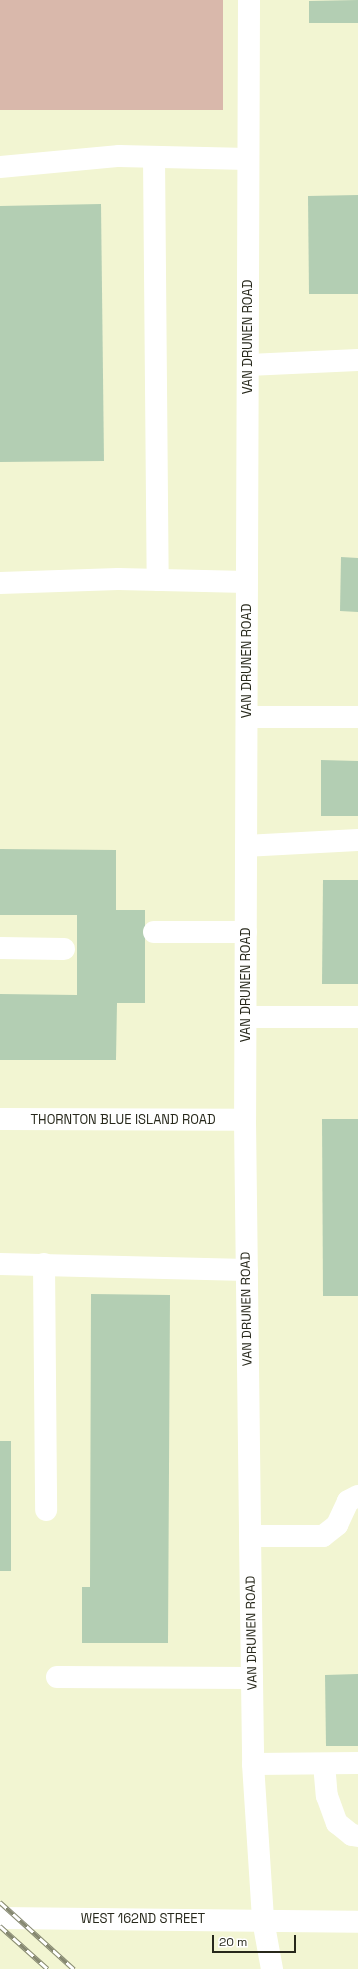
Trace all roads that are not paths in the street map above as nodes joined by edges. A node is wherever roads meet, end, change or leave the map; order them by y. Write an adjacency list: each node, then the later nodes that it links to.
1 (249, 0): 3 (street, VAN DRUNEN ROAD)
2 (154, 157): 3 (street); 4 (street); 7 (street)
3 (248, 159): 6 (street, VAN DRUNEN ROAD)
4 (0, 167)
5 (358, 360): 6 (street)
6 (248, 365): 8 (street, VAN DRUNEN ROAD)
7 (158, 580): 8 (street); 9 (street)
8 (247, 582): 10 (street, VAN DRUNEN ROAD)
9 (0, 583)
10 (247, 717): 11 (street); 13 (street, VAN DRUNEN ROAD)
11 (358, 717)
12 (358, 840): 13 (street)
13 (246, 846): 15 (street, VAN DRUNEN ROAD)
14 (154, 932): 15 (street)
15 (246, 932): 18 (street, VAN DRUNEN ROAD)
16 (0, 948): 17 (street)
17 (64, 949)
18 (246, 1017): 19 (street); 21 (street, VAN DRUNEN ROAD)
19 (358, 1017)
20 (0, 1119): 21 (street, THORNTON BLUE ISLAND ROAD)
21 (245, 1120): 24 (street, VAN DRUNEN ROAD)
22 (0, 1264): 23 (street)
23 (44, 1264): 24 (street); 26 (street)
24 (247, 1270): 27 (street, VAN DRUNEN ROAD)
25 (358, 1496): 27 (street)
26 (46, 1510)
27 (250, 1536): 29 (street, VAN DRUNEN ROAD)
28 (57, 1677): 29 (street)
29 (252, 1678): 31 (street, VAN DRUNEN ROAD)
30 (358, 1763): 32 (street)
31 (253, 1764): 32 (street); 35 (street, VAN DRUNEN ROAD)
32 (324, 1764): 33 (street)
33 (358, 1836)
34 (0, 1918): 35 (street, WEST 162ND STREET)
35 (263, 1920): 36 (street, WEST 162ND STREET); 37 (street, VAN DRUNEN ROAD)
36 (358, 1922)
37 (272, 1969)

